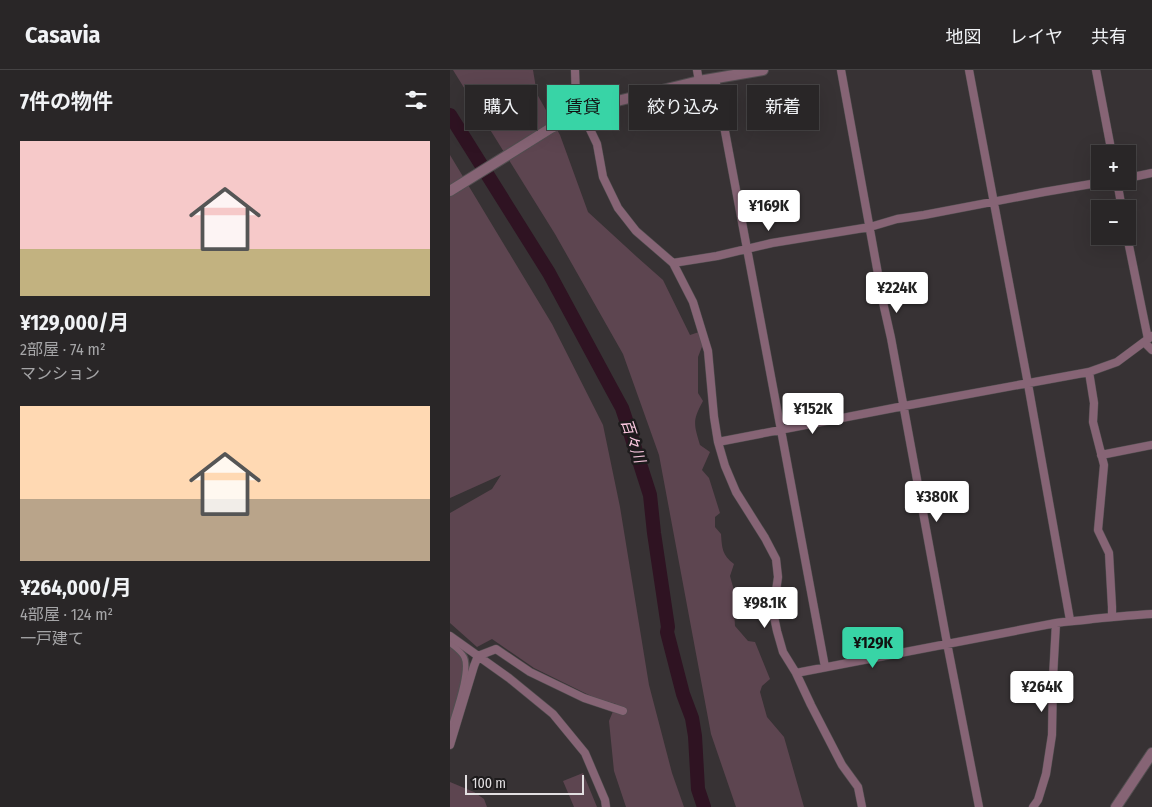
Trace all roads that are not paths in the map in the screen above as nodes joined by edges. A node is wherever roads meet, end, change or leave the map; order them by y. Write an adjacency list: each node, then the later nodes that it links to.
1 (575, 70): 9 (street)
2 (698, 70): 8 (street)
3 (763, 70): 7 (street)
4 (841, 70): 19 (street)
5 (969, 70): 18 (street)
6 (1096, 70): 13 (street)
7 (715, 78): 8 (street); 21 (street)
8 (699, 81): 10 (street)
9 (576, 85)
10 (619, 101)
11 (548, 130): 17 (street)
12 (590, 130): 22 (street)
13 (1110, 145)
14 (1152, 173): 15 (street)
15 (1136, 176)
16 (1091, 184): 18 (street)
17 (450, 191)
18 (994, 201): 19 (street); 26 (street)
19 (870, 227): 21 (street); 27 (street)
20 (1130, 245): 23 (street)
21 (746, 249): 22 (street); 28 (street)
22 (673, 263): 29 (street)
23 (1148, 339): 24 (street); 25 (street)
24 (1152, 350)
25 (1089, 372): 26 (street); 31 (street)
26 (1028, 384): 27 (street); 34 (street)
27 (904, 406): 28 (street); 38 (street)
28 (781, 430): 29 (street); 40 (street)
29 (718, 442): 41 (street)
30 (1152, 445): 31 (street)
31 (1101, 454): 33 (street)
32 (1152, 614): 33 (street)
33 (1112, 617): 34 (street)
34 (1070, 620): 35 (street)
35 (1056, 623): 38 (street); 49 (street)
36 (450, 636): 39 (street)
37 (450, 643): 43 (street)
38 (947, 643): 40 (street); 48 (street)
39 (478, 656): 42 (street); 44 (street); 46 (street)
40 (825, 667): 41 (street)
41 (796, 673): 47 (street)
42 (623, 711)
43 (450, 732)
44 (450, 745)
45 (1152, 753): 50 (street)
46 (606, 807)
47 (862, 807)
48 (978, 807)
49 (1033, 807)
50 (1116, 807)

